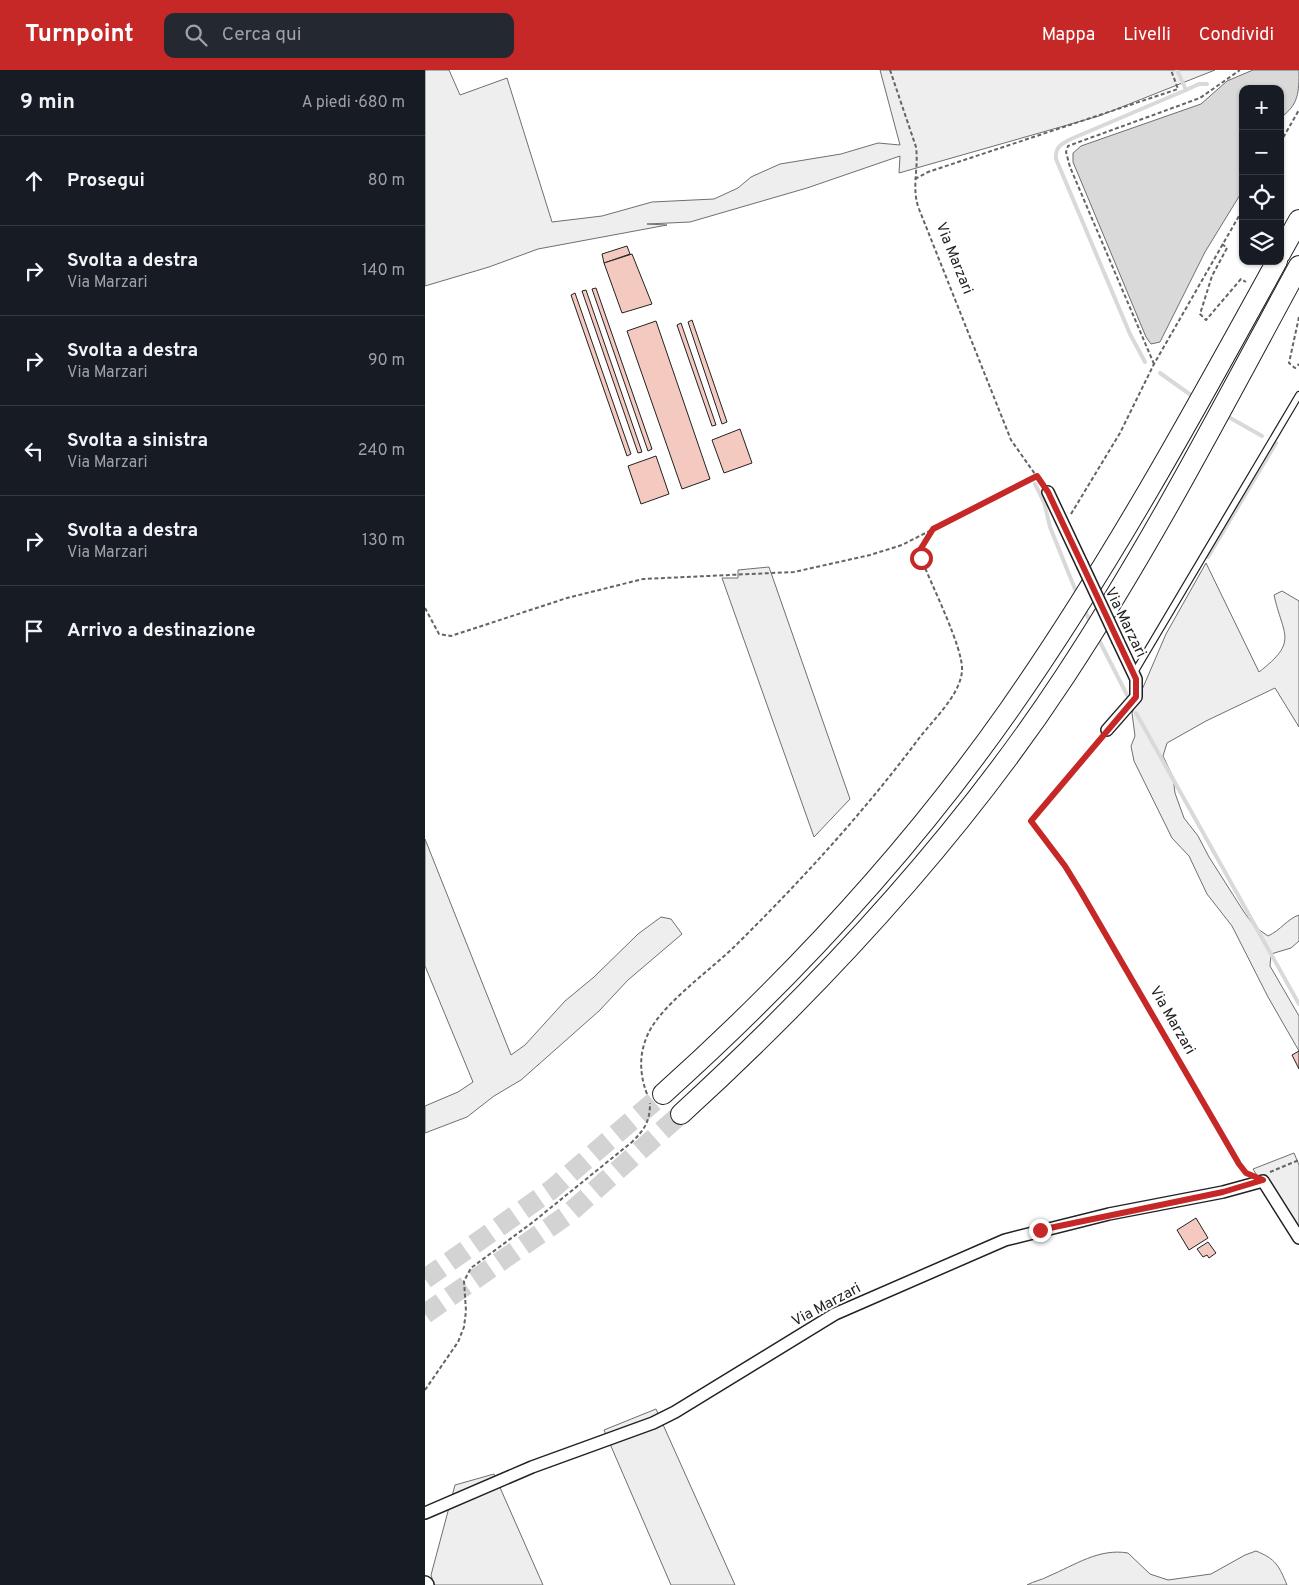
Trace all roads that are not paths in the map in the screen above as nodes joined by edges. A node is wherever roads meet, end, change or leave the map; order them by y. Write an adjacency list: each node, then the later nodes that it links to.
1 (1299, 220): 2 (highway)
2 (1284, 247)
3 (1275, 265): 9 (highway)
4 (1299, 266): 10 (highway)
5 (1299, 395): 7 (lane)
6 (1048, 492): 7 (street, Via Marzari, bridge)
7 (1134, 674): 8 (street, Via Marzari)
8 (1107, 730)
9 (663, 1094)
10 (681, 1114)
11 (1299, 1238): 12 (street, Via Marzari)
12 (425, 1513)

